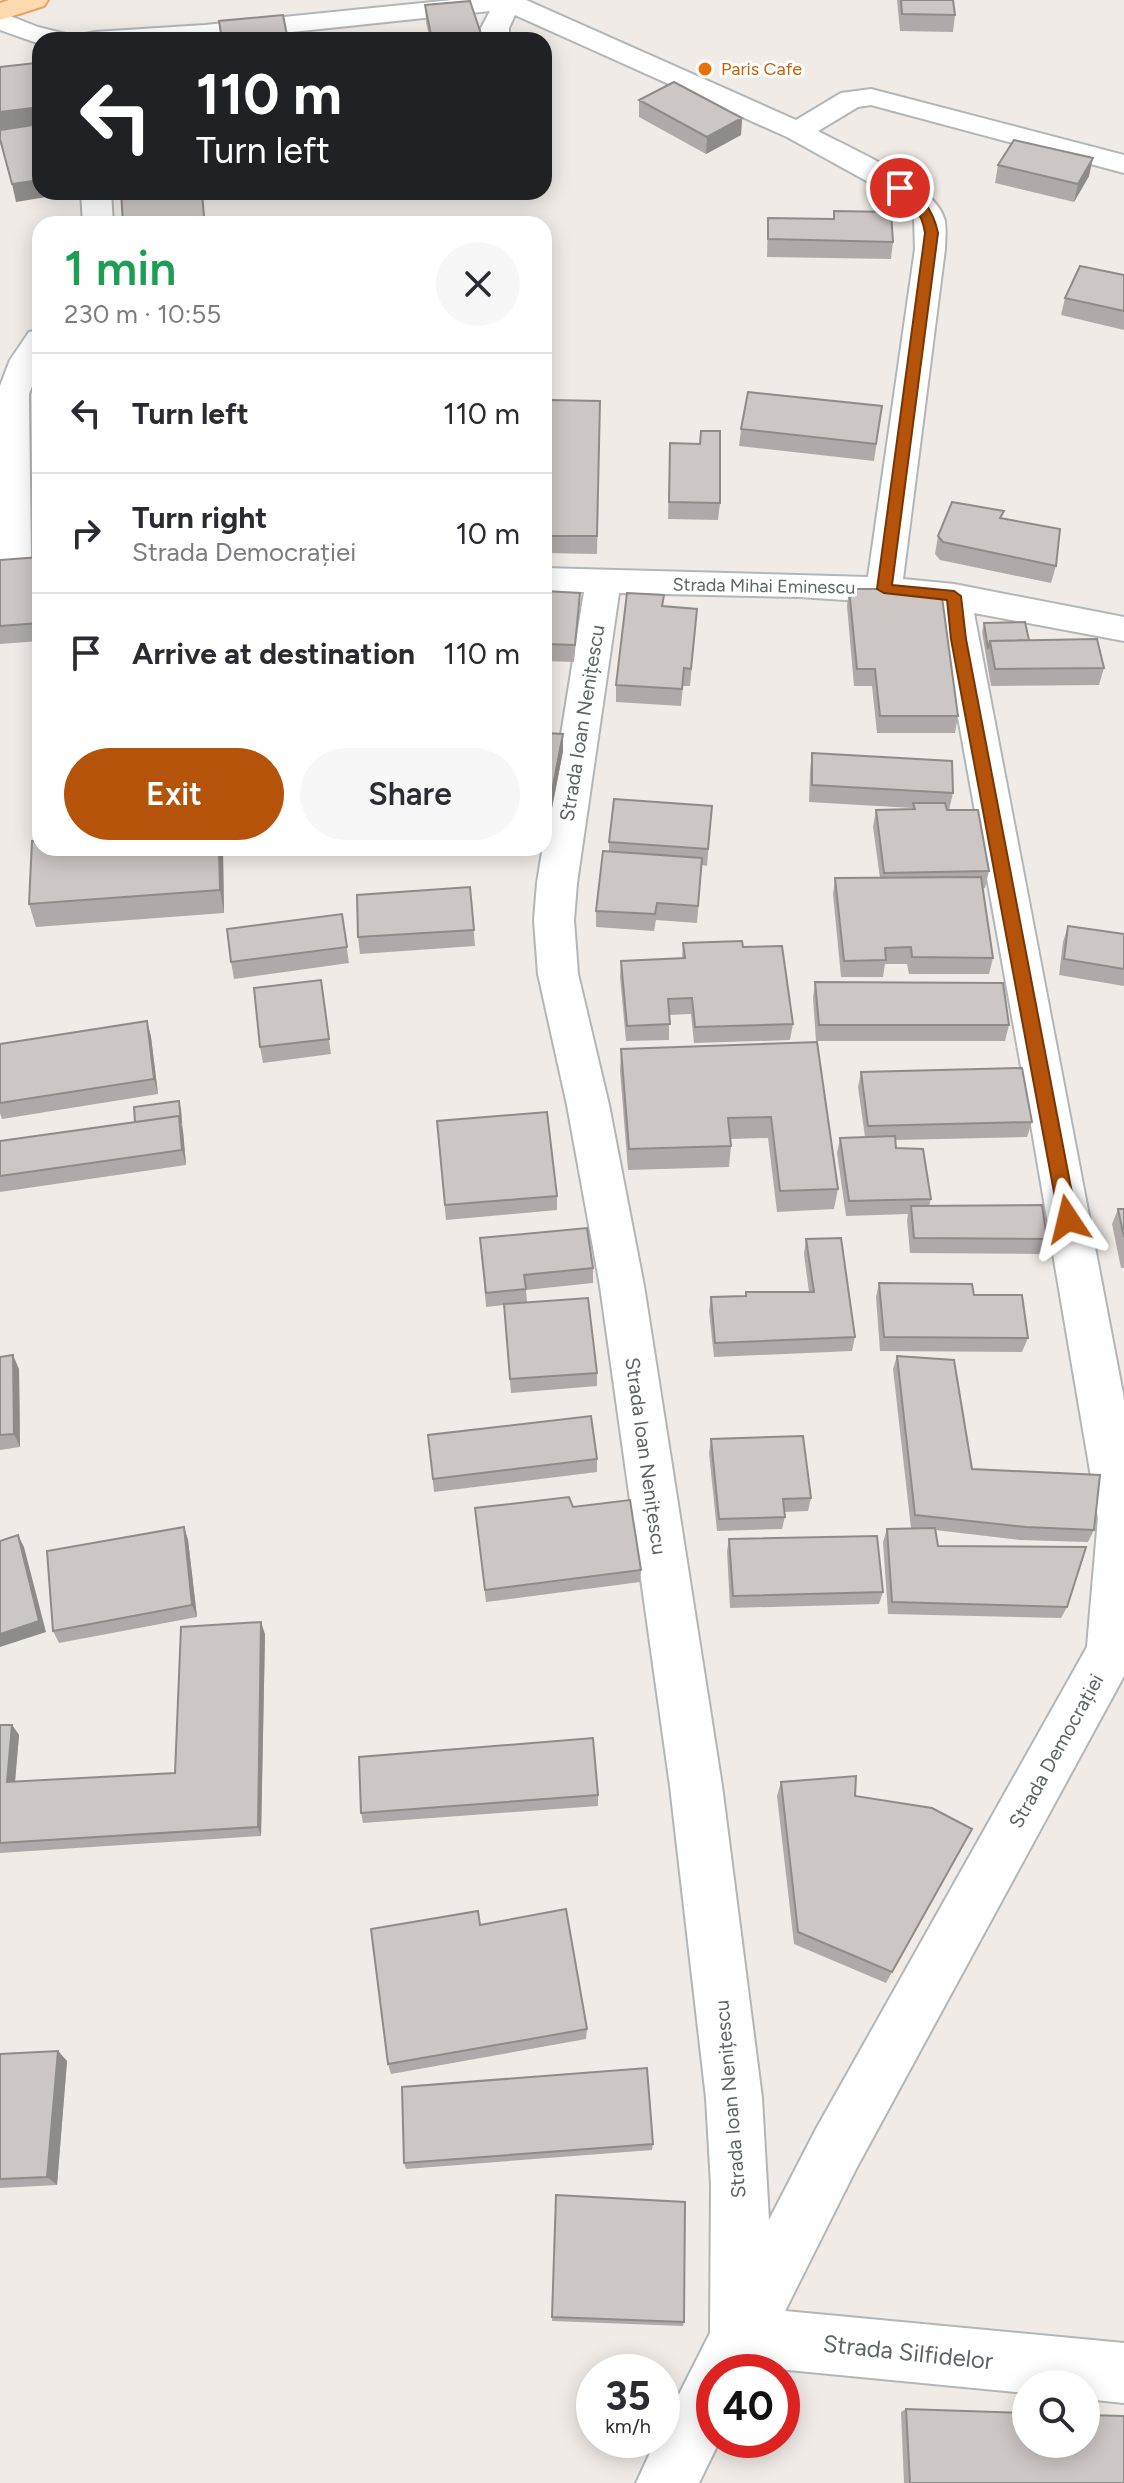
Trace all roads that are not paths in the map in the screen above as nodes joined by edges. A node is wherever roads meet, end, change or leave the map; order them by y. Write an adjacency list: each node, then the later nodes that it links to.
1 (35, 0): 3 (main road)
2 (521, 1): 5 (street); 6 (street); 8 (street)
3 (0, 12)
4 (0, 20): 7 (street)
5 (215, 32)
6 (495, 32)
7 (32, 34)
8 (797, 131): 9 (street); 14 (street)
9 (1124, 164)
10 (32, 351): 11 (street)
11 (18, 562)
12 (552, 580): 13 (street, Strada Mihai Eminescu)
13 (603, 583): 14 (street, Strada Mihai Eminescu); 18 (street, Strada Ioan Nenițescu)
14 (884, 589): 15 (street, Strada Mihai Eminescu)
15 (954, 596): 16 (street, Strada Mihai Eminescu); 17 (street, Strada Democrației)
16 (1124, 629)
17 (1118, 1647): 18 (street, Strada Democrației)
18 (731, 2354)
19 (800, 2357): 20 (street, Strada Silfidelor)
20 (1124, 2373)
21 (696, 2424): 22 (street)
22 (667, 2483)

